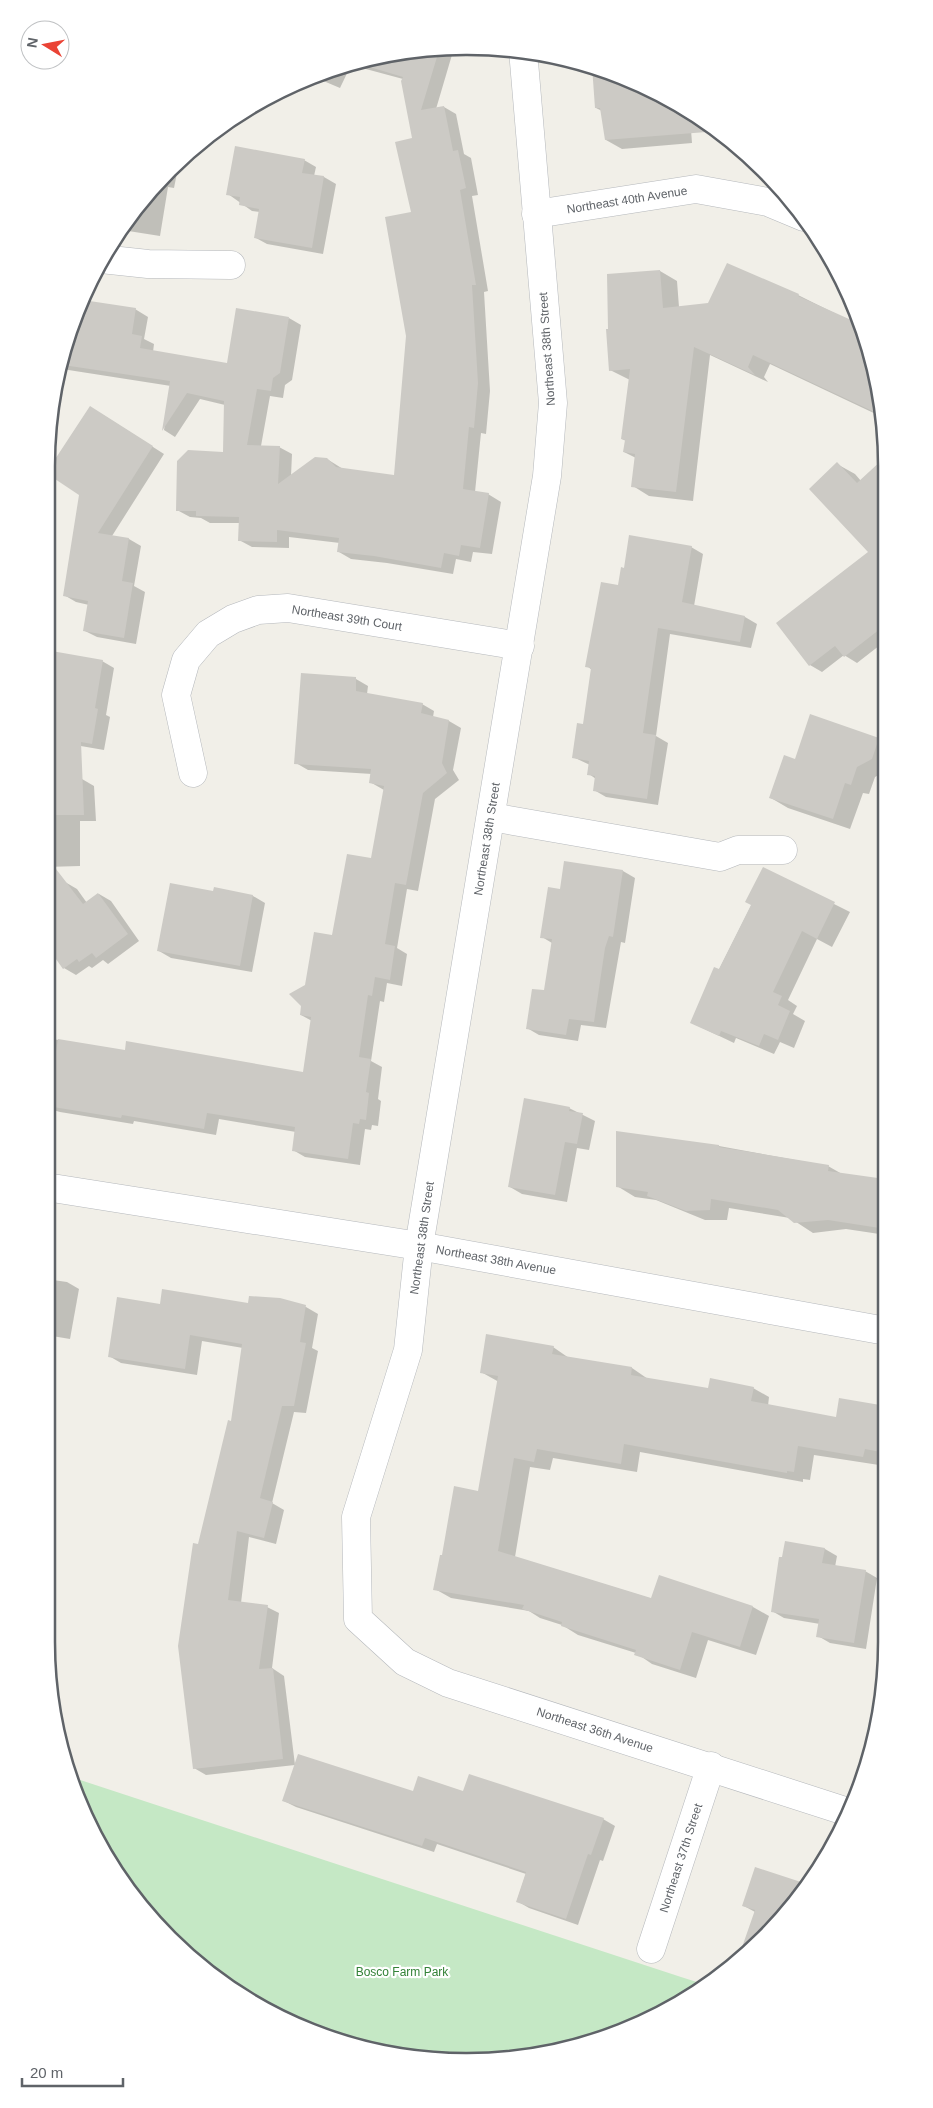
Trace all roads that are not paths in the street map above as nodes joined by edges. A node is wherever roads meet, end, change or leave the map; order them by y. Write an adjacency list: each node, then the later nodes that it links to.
1 (524, 60): 3 (street, Northeast 38th Street)
2 (789, 211): 3 (street, Northeast 40th Avenue)
3 (536, 214): 6 (street, Northeast 38th Street)
4 (111, 260): 5 (street)
5 (231, 265)
6 (520, 646): 7 (street, Northeast 39th Court); 8 (street, Northeast 38th Street)
7 (193, 773)
8 (491, 817): 9 (street); 11 (street, Northeast 38th Street)
9 (782, 850)
10 (55, 1188): 11 (street, Northeast 38th Avenue)
11 (419, 1246): 12 (street, Northeast 38th Avenue); 13 (street, Northeast 38th Street)
12 (878, 1330)
13 (358, 1619): 14 (street, Northeast 36th Avenue)
14 (711, 1766): 15 (street, Northeast 36th Avenue); 16 (street, Northeast 37th Street)
15 (842, 1810)
16 (651, 1949)

